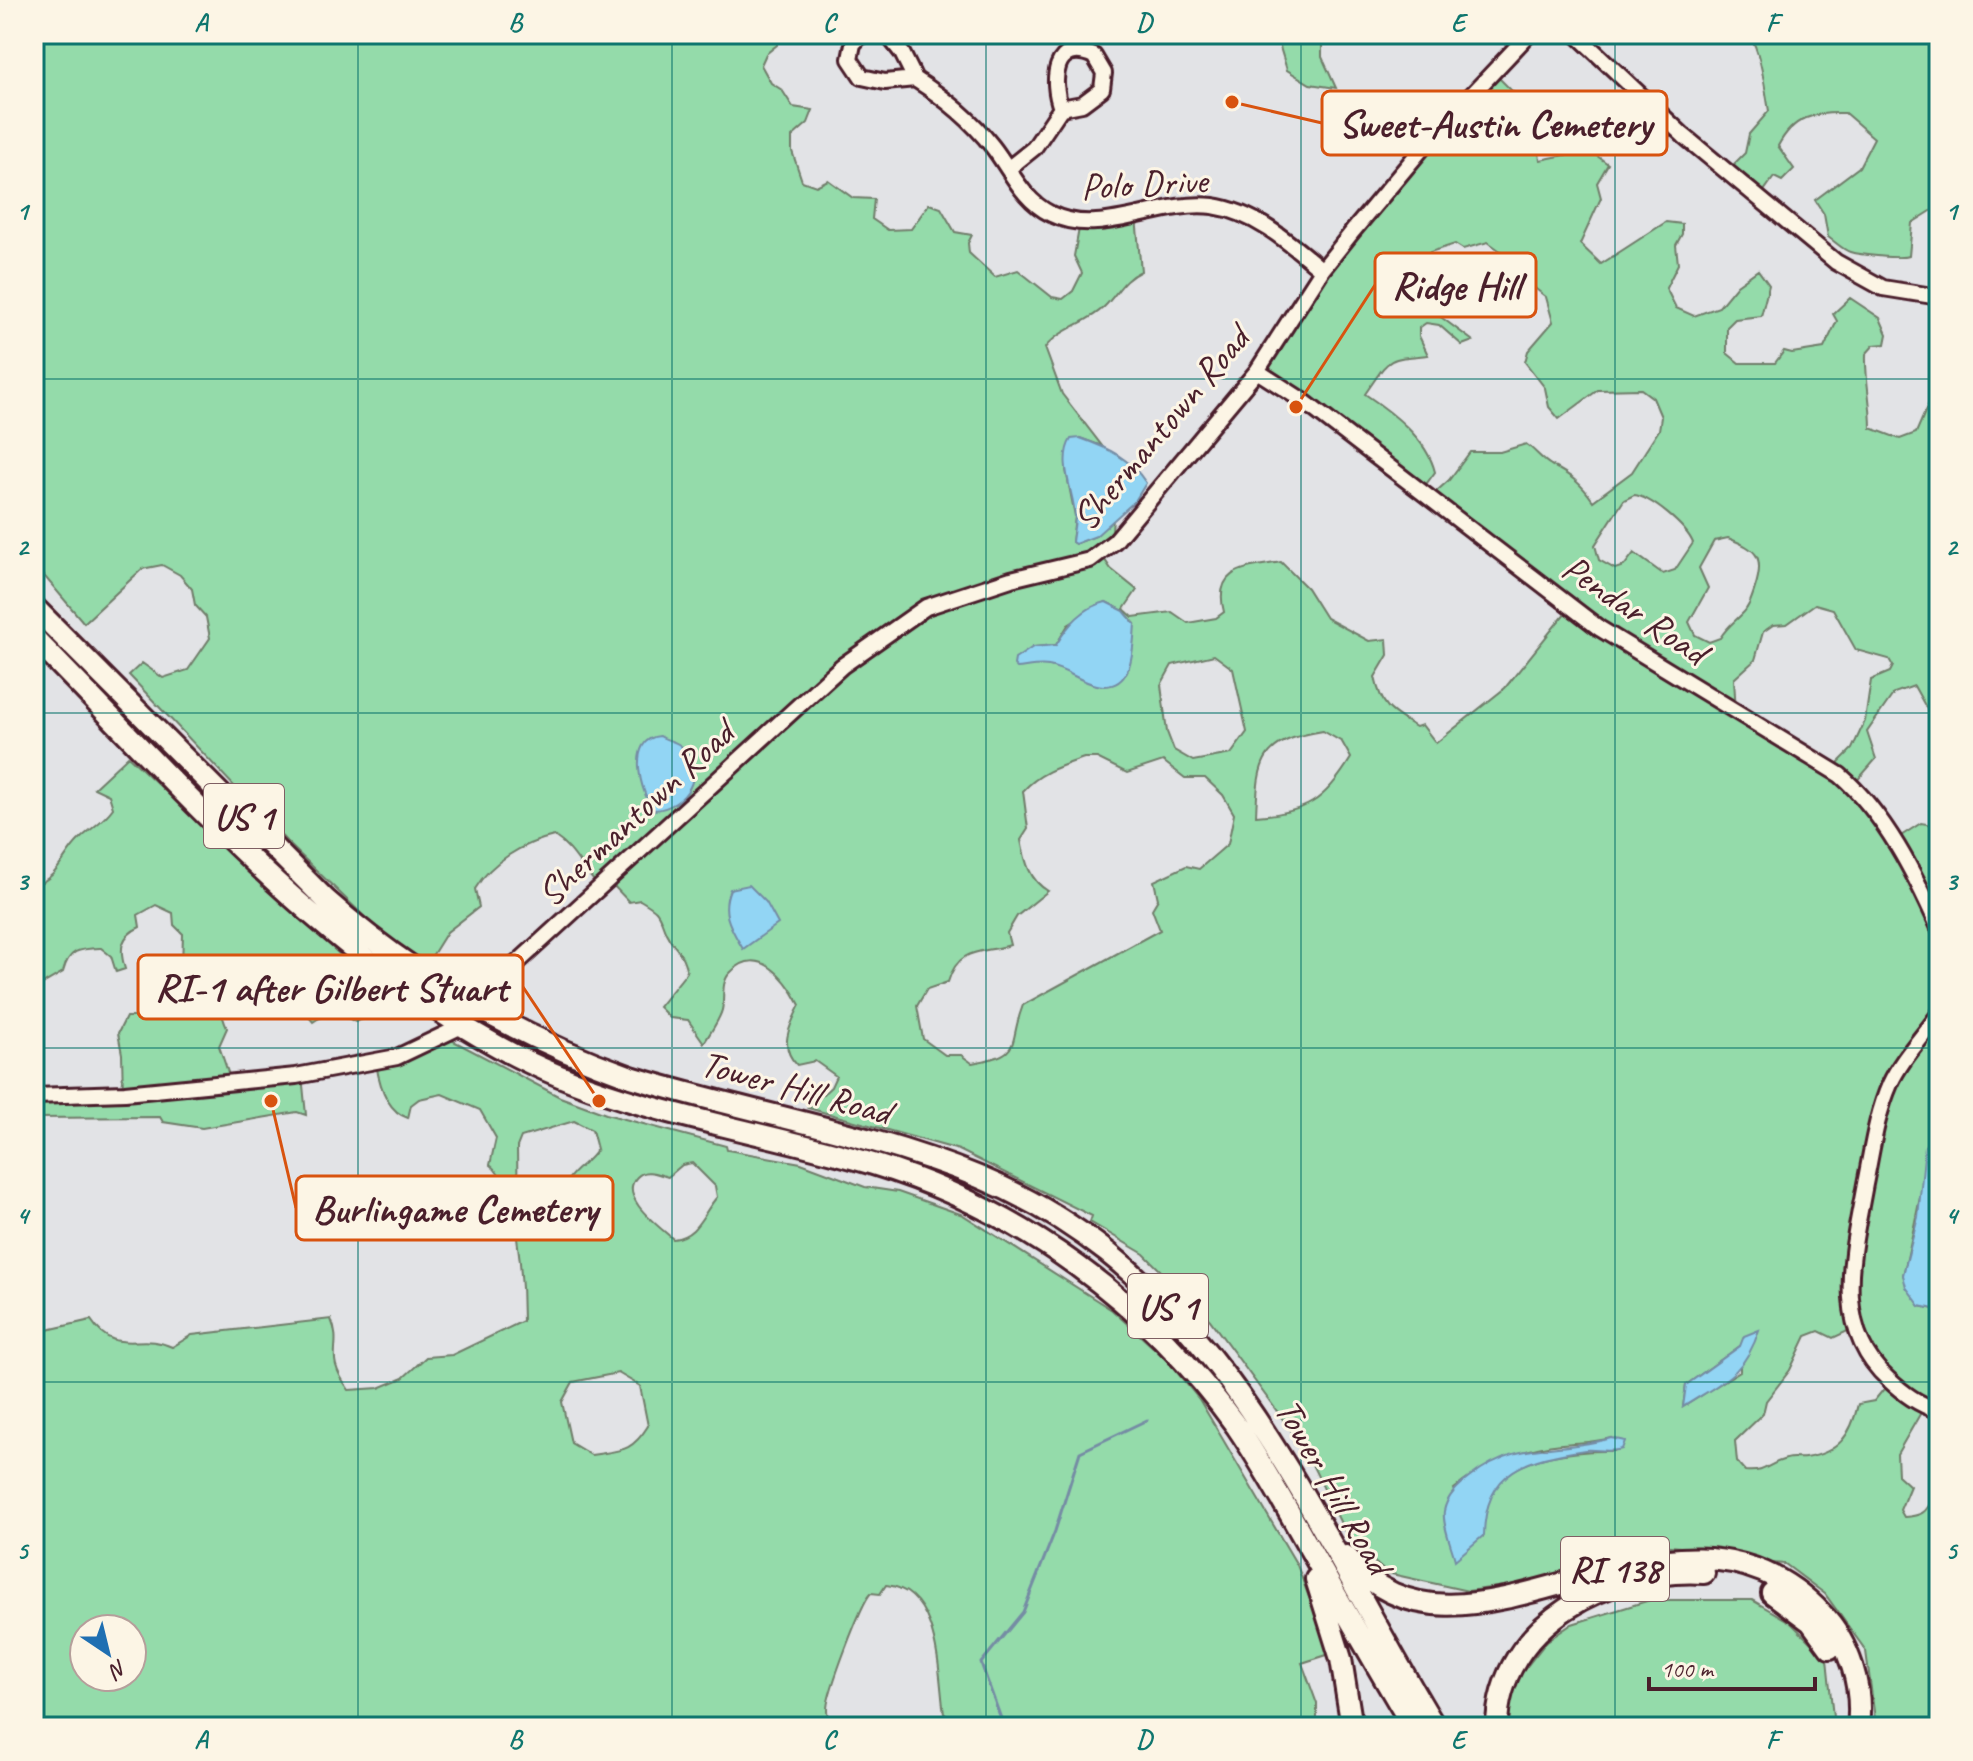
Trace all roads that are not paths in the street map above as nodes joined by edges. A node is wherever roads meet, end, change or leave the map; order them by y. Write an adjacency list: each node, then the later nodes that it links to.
1 (862, 34): 5 (street)
2 (887, 34): 5 (street, Polo Drive)
3 (1529, 34): 8 (street, Shermantown Road)
4 (1576, 34): 9 (street)
5 (915, 79): 7 (street, Polo Drive)
6 (1061, 108): 7 (street)
7 (1009, 168): 8 (street, Polo Drive)
8 (1322, 270): 10 (street, Shermantown Road)
9 (1939, 297)
10 (1257, 371): 13 (street, Pendar Road); 14 (street, Shermantown Road)
11 (35, 610): 14 (highway, Tower Hill Road / US 1)
12 (34, 638): 16 (highway, Tower Hill Road / US 1)
13 (1939, 928)
14 (470, 1006): 19 (highway, Tower Hill Road / US 1)
15 (1939, 1014): 18 (street)
16 (462, 1026): 17 (street); 19 (highway, Tower Hill Road / US 1)
17 (34, 1096)
18 (1939, 1411)
19 (1302, 1516): 20 (highway); 21 (highway, Tower Hill Road / US 1); 22 (highway, Tower Hill Road / US 1); 25 (highway, RI 138)
20 (1352, 1727)
21 (1413, 1727)
22 (1435, 1727)
23 (1497, 1727): 24 (highway)
24 (1846, 1727)
25 (1858, 1727)

